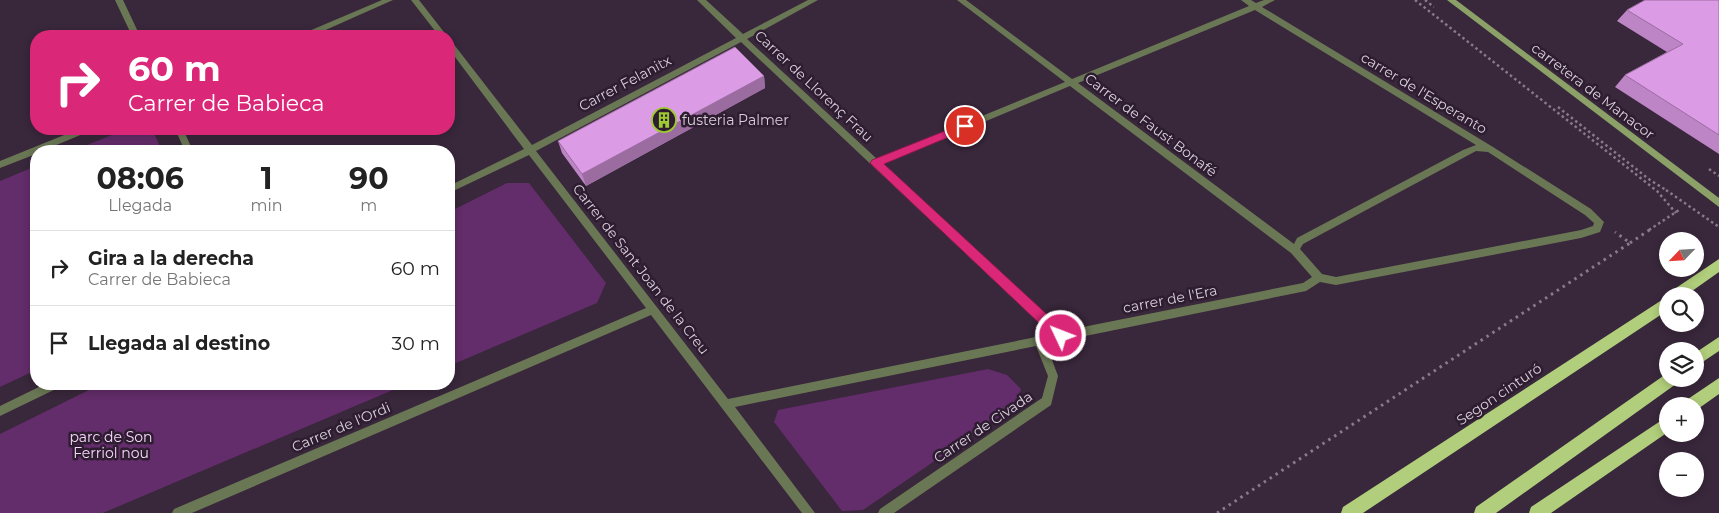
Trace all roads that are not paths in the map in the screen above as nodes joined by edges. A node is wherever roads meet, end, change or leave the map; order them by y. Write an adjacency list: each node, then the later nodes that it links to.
1 (119, 0): 11 (street)
2 (389, 0): 12 (street)
3 (415, 0): 13 (street)
4 (701, 0): 14 (street, Carrer de Llorenç Frau)
5 (814, 0): 14 (street, Carrer Felanitx)
6 (961, 0): 16 (street, Carrer de Faust Bonafé)
7 (1245, 0): 10 (street, carrer de l'Esperanto)
8 (1271, 0): 10 (street)
9 (1451, 0): 25 (main road, carretera de Manacor)
10 (1255, 6): 16 (street); 19 (street, carrer de l'Esperanto)
11 (133, 30)
12 (319, 30)
13 (438, 30)
14 (742, 38): 20 (street, Carrer Felanitx); 22 (street, Carrer de Llorenç Frau)
15 (455, 52): 20 (street, Carrer de Sant Joan de la Creu)
16 (1072, 82): 22 (street); 27 (street, Carrer de Faust Bonafé)
17 (72, 135): 18 (street)
18 (48, 145)
19 (1490, 149): 26 (street, carrer de l'Esperanto); 27 (street)
20 (530, 150): 24 (street, Carrer Felanitx); 32 (street, Carrer de Sant Joan de la Creu)
21 (30, 153): 23 (street)
22 (876, 163): 33 (street, Carrer de Llorenç Frau)
23 (0, 165)
24 (455, 187)
25 (1719, 203)
26 (1599, 222): 29 (street, carrer de l'Era)
27 (1295, 250): 29 (street, Carrer de Faust Bonafé)
28 (1719, 265): 30 (highway)
29 (1319, 278): 33 (street, carrer de l'Era)
30 (1688, 287)
31 (1659, 308): 47 (highway, Segon cinturó)
32 (653, 310): 41 (street, Carrer de Sant Joan de la Creu); 44 (street, Carrer de l'Ordi)
33 (1061, 336): 34 (street, carrer de l'Era)
34 (1039, 341): 41 (street, carrer de l'Era); 46 (street, Carrer de Civada)
35 (1719, 343): 36 (highway)
36 (1704, 354)
37 (1719, 385): 40 (highway)
38 (1660, 387): 48 (highway)
39 (44, 390): 42 (street)
40 (1702, 397)
41 (726, 404): 45 (street, Carrer de Sant Joan de la Creu)
42 (0, 411)
43 (1659, 429): 49 (highway)
44 (178, 513)
45 (809, 513)
46 (884, 513)
47 (1348, 513)
48 (1482, 513)
49 (1537, 513)

